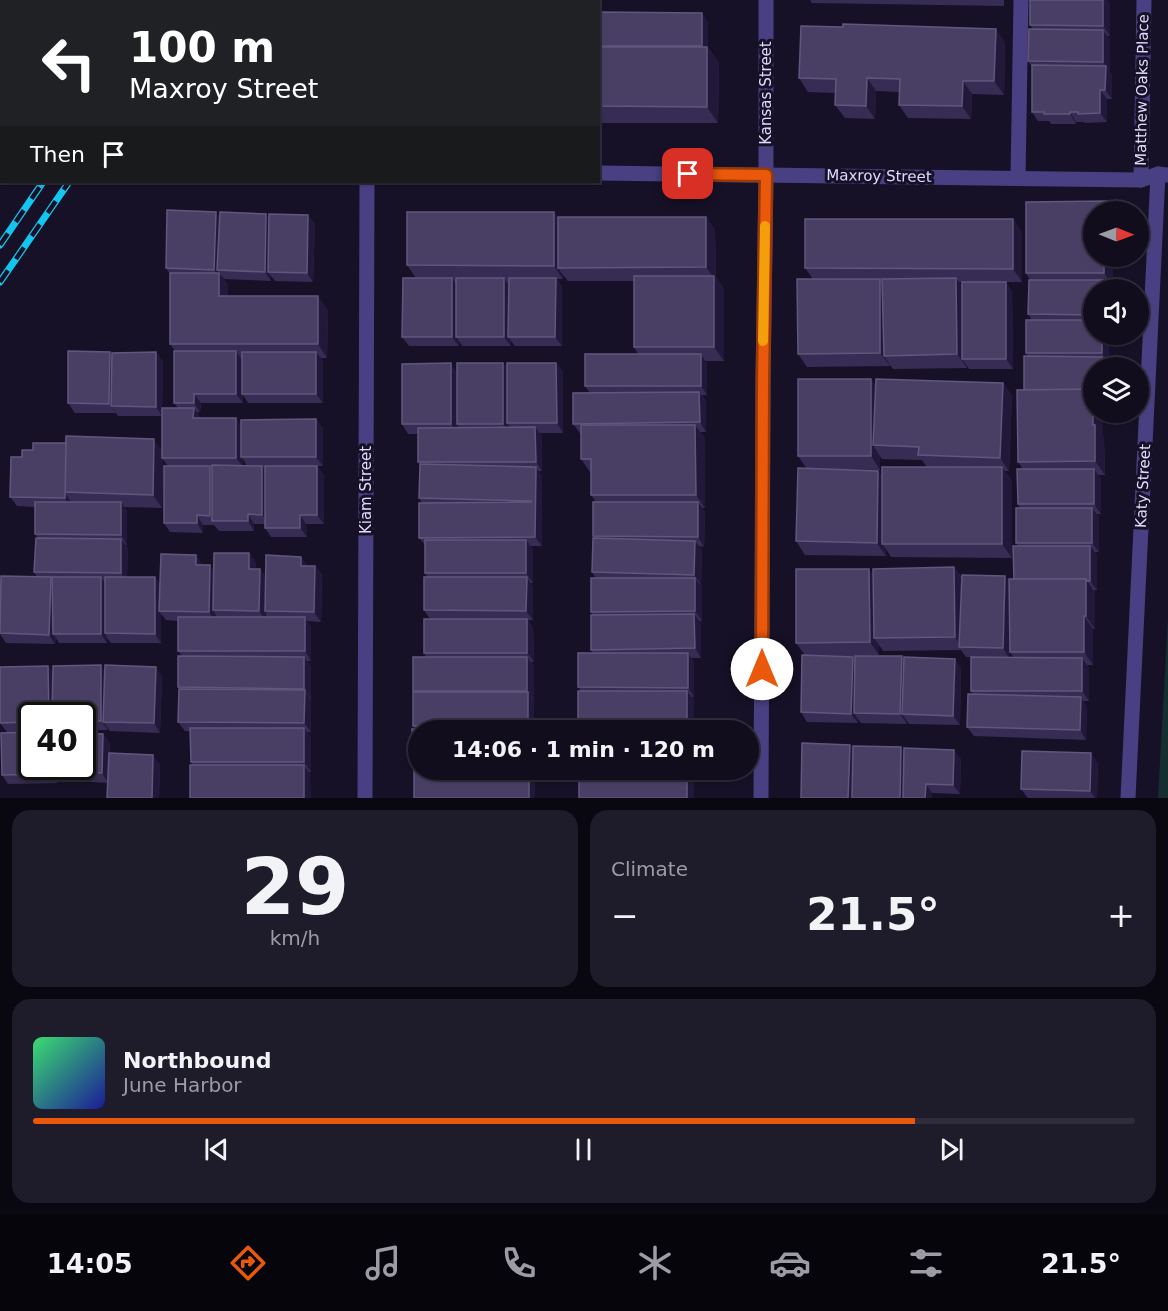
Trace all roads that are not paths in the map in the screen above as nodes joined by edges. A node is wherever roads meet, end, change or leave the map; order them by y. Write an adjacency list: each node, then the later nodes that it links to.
1 (766, 0): 5 (street, Kansas Street)
2 (1022, 0): 7 (street)
3 (1144, 0): 8 (street, Matthew Oaks Place)
4 (600, 173): 5 (street, Maxroy Street)
5 (766, 175): 7 (street, Maxroy Street); 11 (street, Kansas Street)
6 (1163, 175): 8 (street, Maxroy Street); 12 (street, Katy Street)
7 (1018, 178): 8 (street, Maxroy Street)
8 (1140, 180)
9 (367, 183): 10 (street, Kiam Street)
10 (365, 798)
11 (761, 798)
12 (1128, 798)

